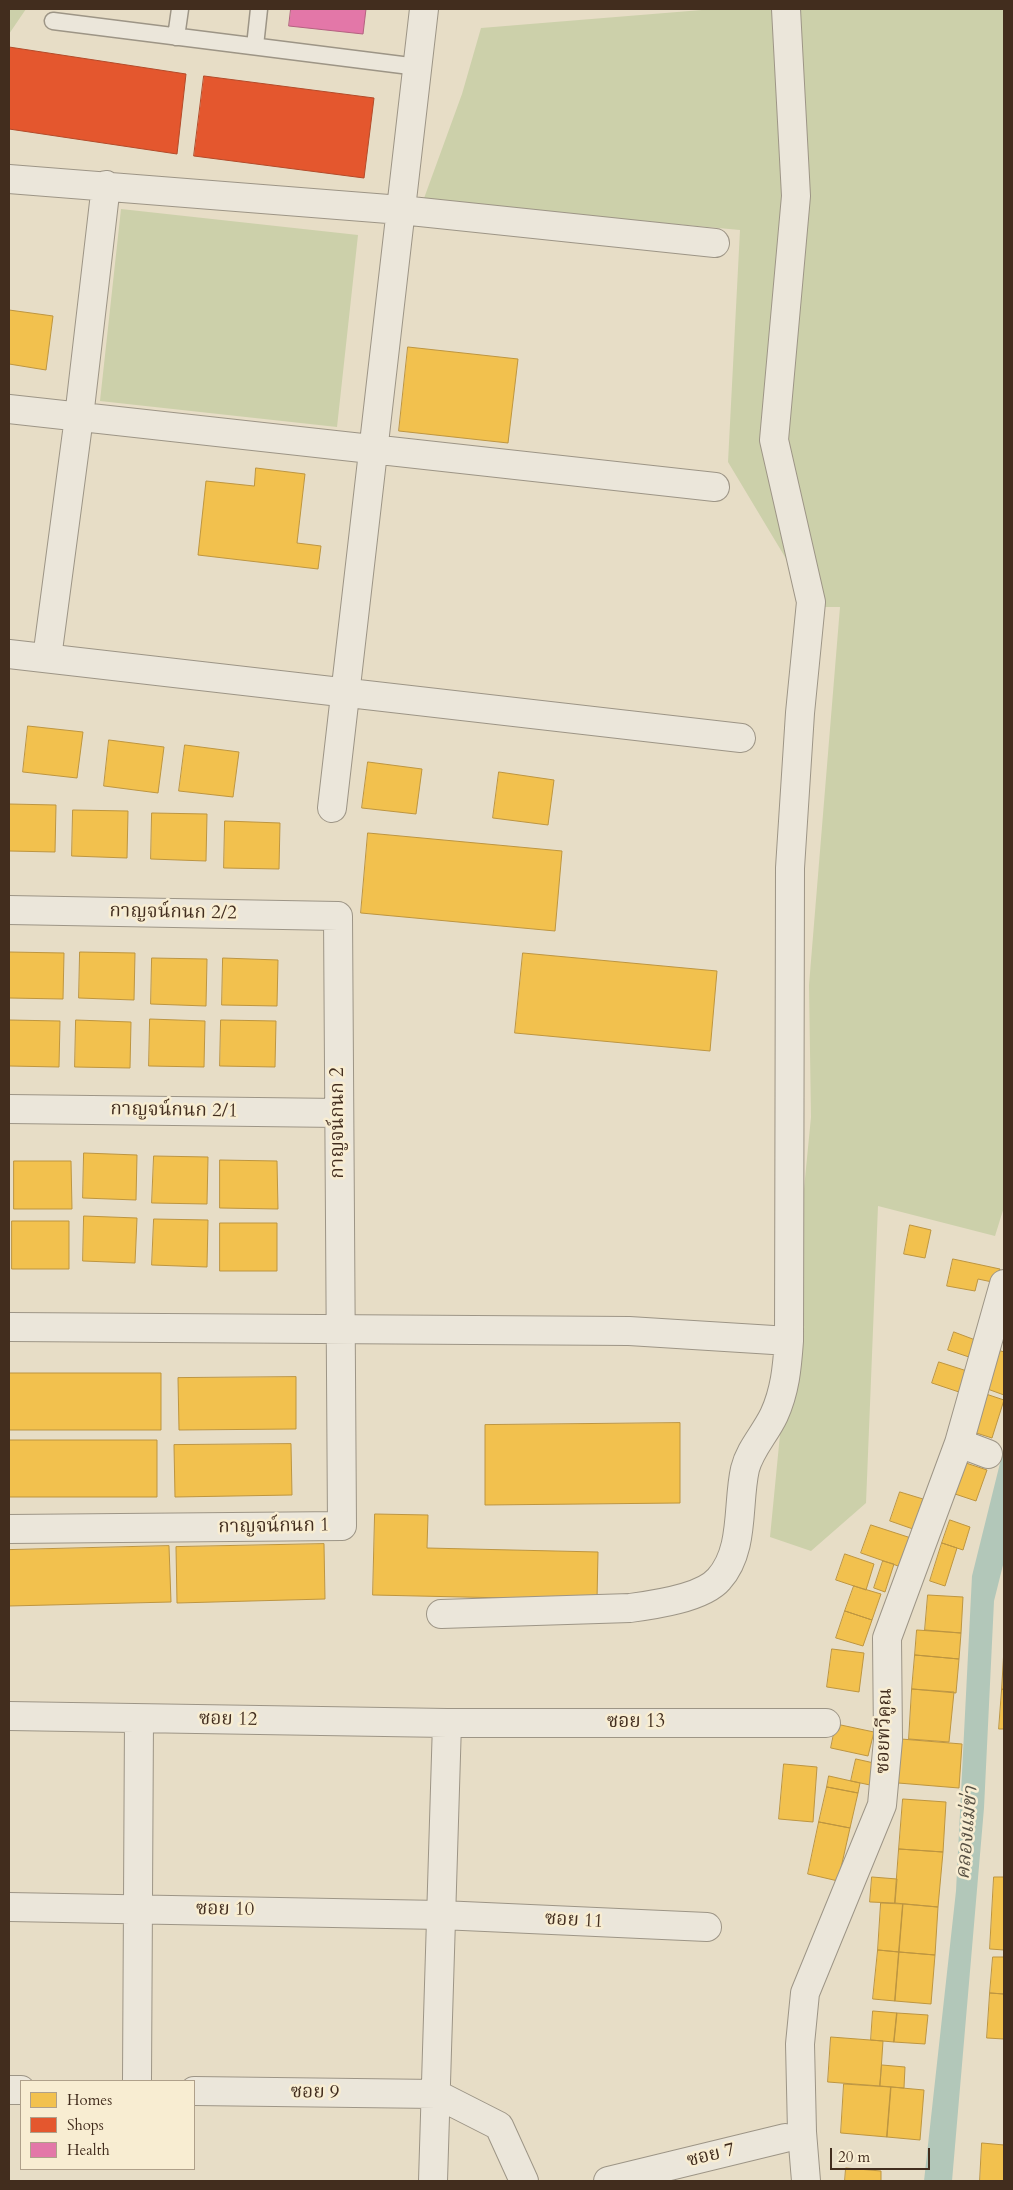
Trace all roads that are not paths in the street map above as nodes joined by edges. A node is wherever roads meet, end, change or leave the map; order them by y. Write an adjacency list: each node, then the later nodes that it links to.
1 (180, 9): 6 (lane)
2 (260, 9): 7 (lane)
3 (424, 9): 8 (street)
4 (786, 9): 29 (street)
5 (53, 21): 6 (lane)
6 (176, 37): 7 (lane)
7 (255, 46): 8 (lane)
8 (418, 67): 11 (street)
9 (9, 179): 10 (street)
10 (106, 185): 11 (street); 14 (street)
11 (401, 210): 12 (street); 15 (street)
12 (715, 243)
13 (9, 409): 14 (street)
14 (79, 417): 15 (street); 18 (street)
15 (374, 450): 16 (street); 19 (street)
16 (715, 487)
17 (9, 654): 18 (street)
18 (47, 658): 19 (street)
19 (345, 692): 20 (street); 21 (street)
20 (741, 738)
21 (332, 808)
22 (9, 910): 23 (street, กาญจน์กนก 2/2)
23 (338, 916): 25 (street, กาญจน์กนก 2)
24 (9, 1109): 25 (street, กาญจน์กนก 2/1)
25 (339, 1113): 28 (street, กาญจน์กนก 2)
26 (1004, 1284): 30 (street, ซอยทวีคูณ)
27 (9, 1327): 28 (street)
28 (341, 1329): 29 (street); 32 (street, กาญจน์กนก 1)
29 (789, 1341): 33 (street)
30 (959, 1443): 31 (street); 49 (street, ซอยทวีคูณ)
31 (988, 1454)
32 (9, 1529)
33 (441, 1614)
34 (9, 1716): 35 (street, ซอย 12)
35 (139, 1719): 36 (street, ซอย 12); 39 (street)
36 (447, 1723): 37 (street, ซอย 13); 40 (street)
37 (826, 1723)
38 (9, 1907): 39 (street, ซอย 10)
39 (138, 1908): 40 (street, ซอย 10); 42 (street)
40 (441, 1915): 41 (street, ซอย 11); 44 (street)
41 (706, 1927)
42 (137, 2080)
43 (195, 2091): 44 (street, ซอย 9)
44 (436, 2094): 46 (street); 47 (street)
45 (785, 2138): 48 (street, ซอย 7)
46 (433, 2181)
47 (524, 2181)
48 (608, 2181)
49 (806, 2181)

